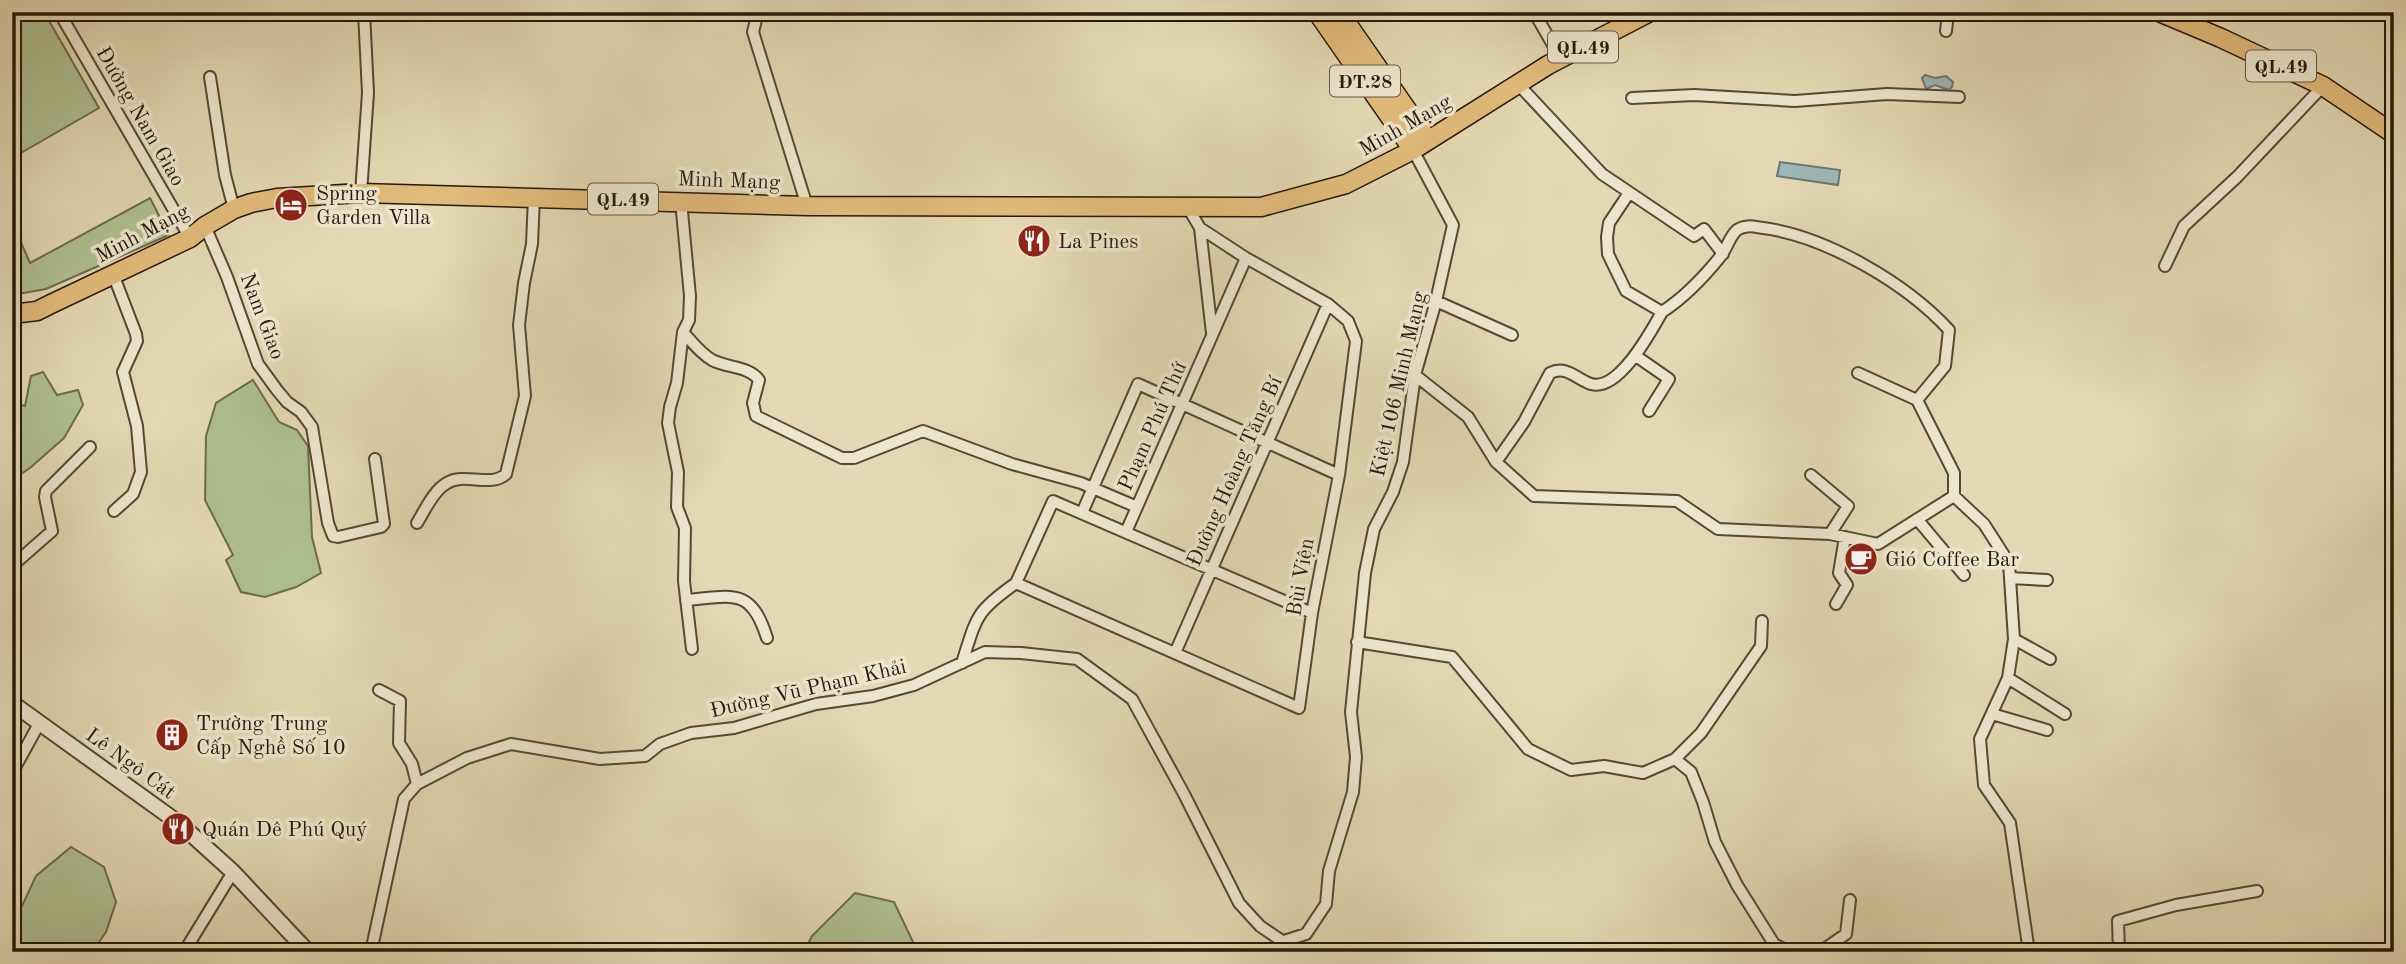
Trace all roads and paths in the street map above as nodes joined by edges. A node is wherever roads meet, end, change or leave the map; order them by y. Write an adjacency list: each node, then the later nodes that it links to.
1 (60, 12): 28 (street, Đường Nam Giao)
2 (364, 12): 19 (street)
3 (758, 12): 23 (street)
4 (1317, 12): 18 (main road, ĐT.28)
5 (1339, 12): 18 (main road, ĐT.28)
6 (1534, 12): 11 (street)
7 (1650, 12): 11 (main road, QL.49)
8 (1948, 12): 10 (street)
9 (2159, 12): 14 (main road, QL.49)
10 (1946, 31)
11 (1561, 59): 13 (main road, QL.49)
12 (211, 77): 25 (street)
13 (1518, 85): 18 (main road, Minh Mạng / QL.49); 20 (street)
14 (2323, 86): 17 (main road, QL.49); 31 (street)
15 (1959, 97): 16 (street)
16 (1632, 98)
17 (2394, 134)
18 (1421, 145): 24 (main road, Minh Mạng / QL.49); 33 (street, Kiệt 106 Minh Mạng)
19 (361, 193): 21 (main road, Minh Mạng / QL.49); 25 (main road, Minh Mạng / QL.49)
20 (1629, 193): 29 (street); 35 (street)
21 (534, 197): 22 (main road, Minh Mạng / QL.49); 58 (street)
22 (681, 201): 23 (main road, Minh Mạng / QL.49); 37 (street)
23 (807, 206): 24 (main road, Minh Mạng / QL.49)
24 (1187, 206): 27 (street, Phạm Phú Thứ)
25 (234, 209): 26 (main road, Minh Mạng / QL.49)
26 (205, 226): 28 (main road, Minh Mạng / QL.49); 48 (street, Nam Giao)
27 (1200, 229): 30 (street, Bùi Viện); 38 (street, Phạm Phú Thứ)
28 (190, 238): 32 (main road, Minh Mạng / QL.49)
29 (1723, 254): 35 (street); 43 (street)
30 (1246, 258): 34 (street, Bùi Viện); 38 (street, Phạm Phú Thứ)
31 (2165, 266)
32 (113, 274): 36 (main road, Minh Mạng / QL.49); 55 (street)
33 (1436, 301): 39 (street); 42 (street, Kiệt 106 Minh Mạng)
34 (1328, 304): 46 (street, Đường Hoàng Tăng Bí); 50 (street, Bùi Viện)
35 (1662, 312): 40 (street)
36 (12, 314)
37 (683, 332): 52 (street); 68 (street)
38 (1212, 335): 44 (street, Phạm Phú Thứ)
39 (1512, 335)
40 (1636, 356): 45 (street); 49 (street)
41 (1858, 373): 43 (street)
42 (1415, 375): 49 (street); 74 (street, Kiệt 106 Minh Mạng)
43 (1917, 400): 53 (street)
44 (1182, 404): 46 (street); 52 (street); 54 (street, Phạm Phú Thứ)
45 (1649, 411)
46 (1267, 442): 50 (street); 63 (street, Đường Hoàng Tăng Bí)
47 (90, 447): 62 (street)
48 (375, 459)
49 (1496, 462): 60 (street)
50 (1339, 475): 70 (street, Bùi Viện)
51 (1811, 475): 60 (street)
52 (1093, 488): 54 (street); 56 (street)
53 (1954, 496): 57 (street); 65 (street)
54 (1137, 507): 59 (street, Phạm Phú Thứ)
55 (114, 511)
56 (1082, 513): 59 (street); 67 (street)
57 (1917, 519): 61 (street); 64 (street)
58 (417, 523)
59 (1126, 532): 63 (street)
60 (1830, 534): 61 (street)
61 (1846, 537): 69 (street)
62 (12, 566)
63 (1212, 569): 70 (street); 76 (street, Đường Hoàng Tăng Bí)
64 (1964, 575)
65 (2010, 578): 66 (street); 73 (street)
66 (2047, 580)
67 (1016, 583): 76 (street, Bùi Viện); 78 (street)
68 (686, 600): 72 (street); 75 (street)
69 (1836, 604)
70 (1312, 613): 76 (street, Bùi Viện)
71 (1762, 621): 86 (street)
72 (767, 638)
73 (2014, 639): 77 (street); 79 (street)
74 (1357, 642): 86 (street); 92 (street, Kiệt 106 Minh Mạng)
75 (692, 649)
76 (1175, 653)
77 (2050, 659)
78 (962, 663): 88 (street, Đường Vũ Phạm Khải); 92 (street, Đường Vũ Phạm Khải)
79 (2008, 678): 82 (street); 83 (street)
80 (379, 690): 88 (street)
81 (12, 703): 84 (street, Lê Ngô Cát)
82 (1992, 714): 85 (street); 100 (street)
83 (2065, 714)
84 (40, 722): 87 (street); 89 (street, Lê Ngô Cát)
85 (2047, 730)
86 (1675, 759): 98 (street)
87 (12, 773)
88 (417, 783): 96 (street)
89 (233, 872): 94 (street); 95 (street, Lê Ngô Cát)
90 (2257, 891): 93 (street)
91 (1850, 900): 99 (street)
92 (1281, 946): 97 (street, Đường Vũ Phạm Khải)
93 (2119, 951): 101 (street)
94 (184, 952)
95 (308, 952)
96 (370, 952)
97 (1298, 952)
98 (1790, 952)
99 (1820, 952)
100 (2029, 952)
101 (2105, 952)

